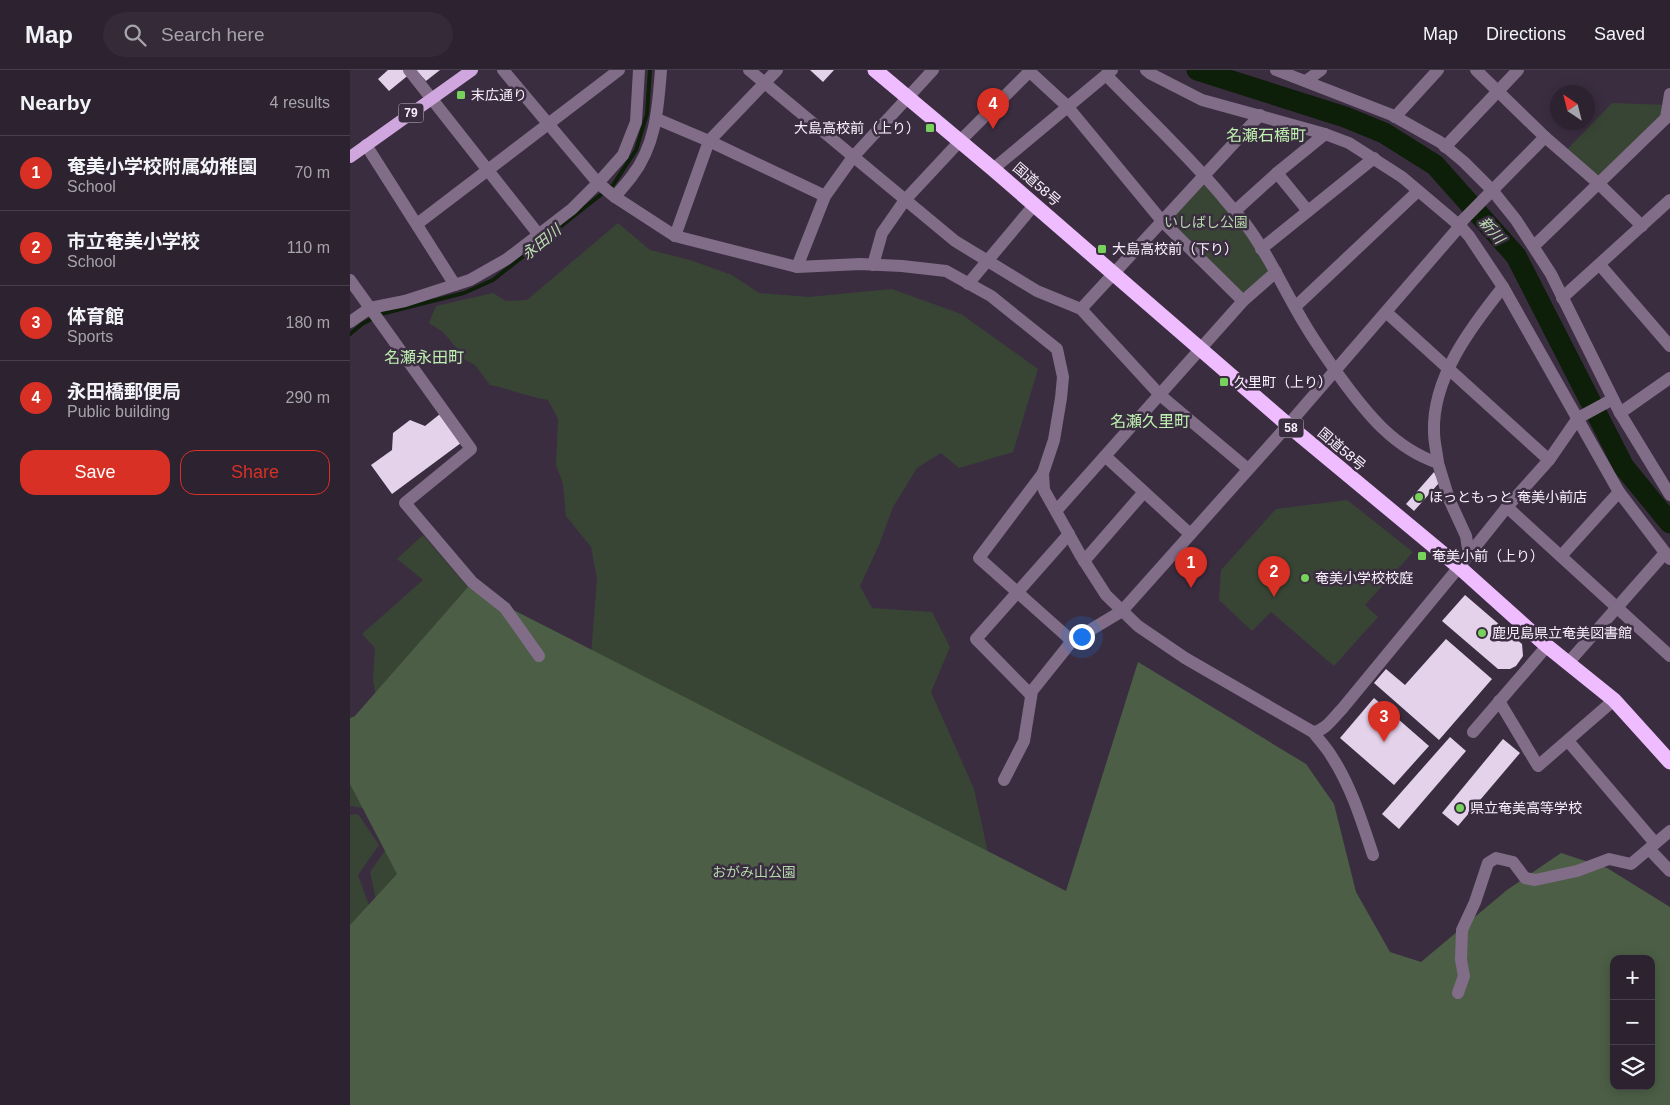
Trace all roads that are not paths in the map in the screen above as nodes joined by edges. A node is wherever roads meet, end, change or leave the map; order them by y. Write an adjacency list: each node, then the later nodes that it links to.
1 (409, 70): 23 (street)
2 (472, 70): 23 (main road, 79)
3 (503, 70): 30 (street)
4 (618, 70): 30 (street)
5 (639, 70): 45 (street)
6 (661, 70): 29 (street)
7 (750, 70): 20 (street)
8 (777, 70): 20 (street)
9 (875, 70): 24 (highway, 国道58号 / 58)
10 (933, 70): 24 (street)
11 (1030, 70): 25 (street); 34 (street)
12 (1146, 70): 26 (street)
13 (1321, 70): 19 (street)
14 (1438, 70): 28 (street)
15 (1476, 70): 21 (street)
16 (1518, 70): 21 (street)
17 (1280, 71): 19 (street)
18 (1109, 72): 25 (street); 43 (street)
19 (1306, 81): 28 (street)
20 (764, 83): 33 (street); 38 (street)
21 (1498, 90): 32 (street); 36 (street)
22 (1670, 94): 27 (street)
23 (432, 98): 35 (main road, 79); 41 (street)
24 (907, 98): 34 (highway, 国道58号 / 58); 38 (street)
25 (1067, 106): 40 (street); 55 (street)
26 (1260, 115): 31 (street); 43 (street)
27 (1668, 115): 44 (street)
28 (1395, 117): 36 (street)
29 (657, 119): 33 (street); 49 (street)
30 (548, 124): 41 (street); 45 (street)
31 (1325, 134): 39 (street); 42 (street)
32 (1546, 137): 44 (street); 47 (street)
33 (709, 140): 48 (street); 60 (street)
34 (960, 141): 40 (highway, 国道58号 / 58); 50 (street)
35 (366, 145): 37 (main road, 79); 57 (street)
36 (1445, 147): 47 (street)
37 (350, 156)
38 (853, 157): 48 (street); 50 (street)
39 (1374, 158): 46 (street); 54 (street)
40 (993, 169): 52 (highway, 国道58号 / 58)
41 (488, 170): 57 (street); 59 (street)
42 (1277, 173): 53 (street); 54 (street)
43 (1204, 175): 53 (street); 55 (street)
44 (1598, 183): 58 (street); 61 (street)
45 (598, 184): 49 (street); 59 (street)
46 (1418, 191): 56 (street); 75 (street)
47 (1490, 193): 56 (street); 61 (street)
48 (825, 196): 66 (street)
49 (615, 197): 60 (street)
50 (905, 200): 63 (street); 64 (street)
51 (1670, 200): 58 (street)
52 (1035, 204): 63 (street); 68 (highway, 国道58号 / 58)
53 (1235, 211): 62 (street)
54 (1308, 211): 62 (street)
55 (1162, 221): 68 (street); 74 (street)
56 (1462, 223): 72 (street); 78 (street)
57 (417, 224): 71 (street)
58 (1642, 226): 65 (street)
59 (539, 235): 71 (street)
60 (675, 236): 66 (street)
61 (1534, 246): 73 (street)
62 (1261, 249): 67 (street)
63 (988, 261): 70 (street); 77 (street)
64 (873, 264): 66 (street); 70 (street)
65 (1600, 265): 73 (street); 80 (street)
66 (797, 267)
67 (1276, 272): 74 (street); 75 (street)
68 (1114, 273): 77 (street); 81 (highway, 国道58号 / 58)
69 (350, 280): 76 (street)
70 (968, 284): 94 (street)
71 (455, 285): 76 (street)
72 (1503, 287): 82 (street); 88 (street)
73 (1562, 298): 86 (street)
74 (1243, 301): 81 (street)
75 (1295, 307): 83 (street)
76 (370, 308): 79 (street); 112 (street)
77 (1082, 308): 85 (street)
78 (1386, 312): 82 (street); 83 (street)
79 (350, 322)
80 (1670, 346)
81 (1202, 349): 85 (street); 89 (highway, 国道58号 / 58)
82 (1448, 369): 91 (street); 92 (street)
83 (1335, 370): 89 (street); 92 (street)
84 (1670, 378): 87 (street)
85 (1160, 395): 90 (street); 93 (street)
86 (1613, 399): 87 (street); 88 (street)
87 (1620, 413): 97 (street)
88 (1578, 418): 91 (street); 96 (street)
89 (1288, 425): 93 (street); 106 (highway, 国道58号 / 58)
90 (1105, 456): 95 (street); 99 (street)
91 (1549, 460): 98 (street)
92 (1438, 463): 102 (street)
93 (1248, 469): 101 (street)
94 (1042, 473): 99 (street); 107 (street)
95 (1144, 492): 101 (street); 105 (street)
96 (1619, 492): 103 (street); 104 (street)
97 (1670, 495)
98 (1507, 506): 102 (street); 103 (street)
99 (1056, 511): 100 (street)
100 (1069, 534): 105 (street); 107 (street)
101 (1190, 534): 109 (street)
102 (1469, 555): 106 (street)
103 (1561, 556): 108 (street)
104 (1667, 556): 108 (street)
105 (1084, 561): 109 (street)
106 (1459, 567): 111 (highway, 国道58号 / 58); 118 (street)
107 (1017, 593): 110 (street); 115 (street)
108 (1616, 607): 113 (street); 114 (street)
109 (1122, 611): 110 (street); 118 (street)
110 (1072, 641): 115 (street)
111 (1547, 646): 114 (highway, 国道58号 / 58); 117 (street)
112 (539, 656)
113 (1670, 656)
114 (1568, 663): 116 (highway, 国道58号 / 58)
115 (1031, 696): 122 (street)
116 (1614, 700): 120 (street); 121 (highway, 国道58号 / 58)
117 (1499, 701): 119 (street); 120 (street)
118 (1313, 732): 125 (street)
119 (1473, 732)
120 (1568, 741): 124 (street)
121 (1667, 753)
122 (1004, 780)
123 (1670, 831): 124 (street)
124 (1652, 846): 126 (street); 127 (street)
125 (1372, 855)
126 (1670, 871)
127 (1458, 993)

